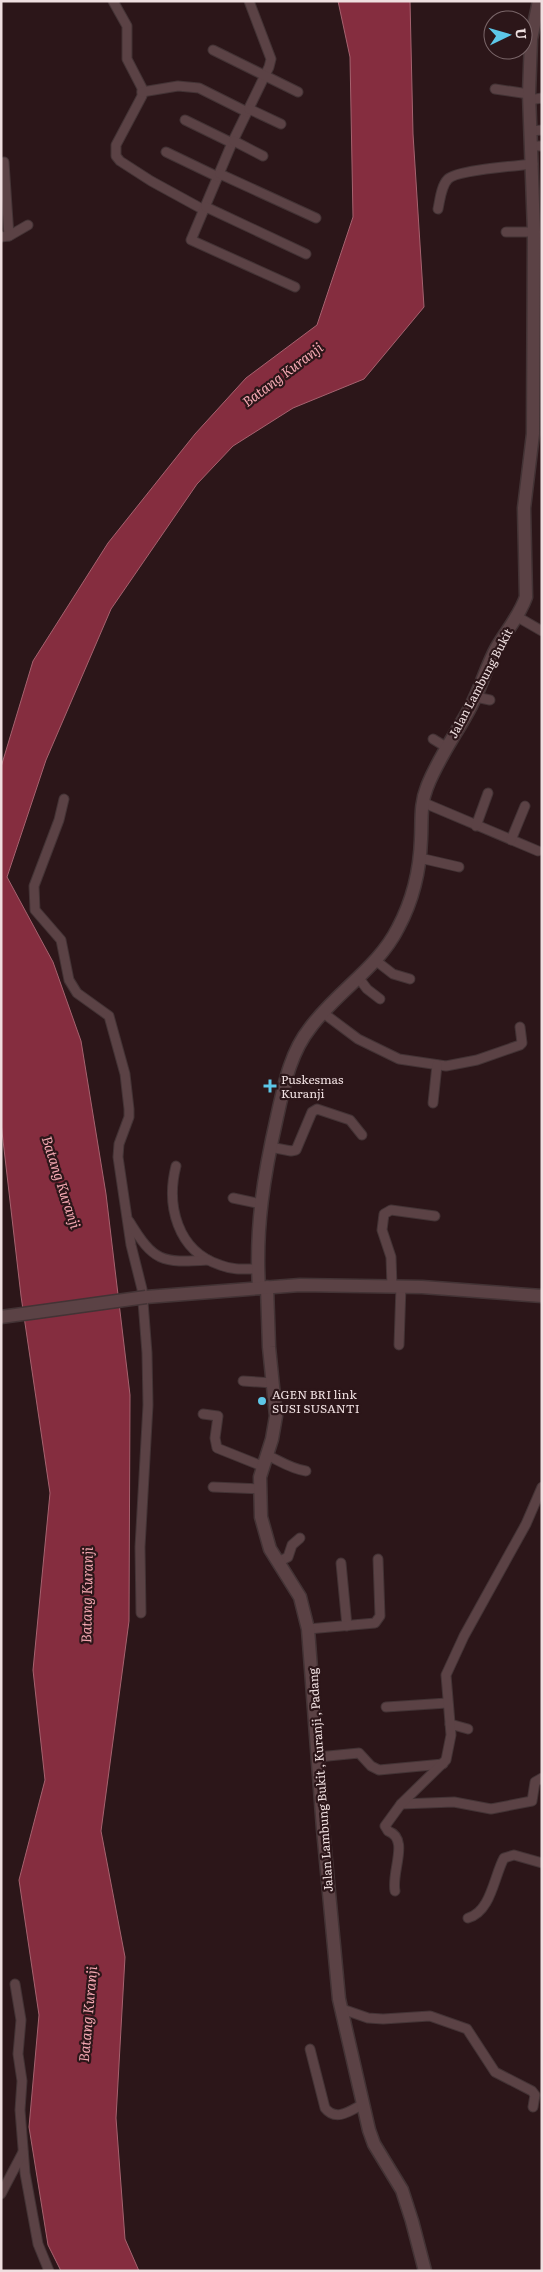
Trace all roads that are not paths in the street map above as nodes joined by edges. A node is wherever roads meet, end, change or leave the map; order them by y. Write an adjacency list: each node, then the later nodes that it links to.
1 (113, 1): 7 (street)
2 (249, 1): 5 (street)
3 (540, 6): 9 (street, Jalan Lambung Bukit)
4 (213, 50): 5 (street)
5 (263, 76): 8 (street); 10 (street)
6 (496, 89): 9 (street)
7 (142, 92): 10 (street); 21 (street)
8 (298, 92)
9 (533, 97): 13 (street, Jalan Lambung Bukit)
10 (248, 111): 12 (street); 14 (street)
11 (184, 120): 14 (street)
12 (281, 124)
13 (536, 131): 15 (street, Jalan Lambung Bukit)
14 (233, 142): 17 (street); 20 (street)
15 (537, 146): 19 (street, Jalan Lambung Bukit)
16 (166, 152): 20 (street)
17 (263, 156)
18 (4, 162): 27 (street)
19 (532, 164): 22 (street); 26 (street, Jalan Lambung Bukit)
20 (219, 175): 21 (street); 23 (street)
21 (205, 208): 28 (street); 29 (street)
22 (438, 209)
23 (316, 218)
24 (28, 225): 27 (street)
25 (506, 232): 26 (street)
26 (534, 232): 30 (street, Jalan Lambung Bukit)
27 (5, 236)
28 (306, 254)
29 (295, 287)
30 (537, 294): 31 (street, Jalan Lambung Bukit)
31 (516, 616): 32 (street); 33 (street, Jalan Lambung Bukit)
32 (542, 631)
33 (476, 697): 34 (street); 36 (street, Jalan Lambung Bukit)
34 (490, 700)
35 (433, 739): 36 (street)
36 (446, 747): 39 (street, Jalan Lambung Bukit)
37 (488, 793): 41 (street)
38 (64, 799): 60 (street)
39 (422, 802): 41 (street); 44 (street, Jalan Lambung Bukit)
40 (525, 806): 42 (street)
41 (476, 826): 42 (street)
42 (511, 840): 43 (street)
43 (538, 851)
44 (420, 858): 45 (street); 46 (street, Jalan Lambung Bukit)
45 (459, 867)
46 (375, 960): 47 (street, Jalan Lambung Bukit); 48 (street)
47 (358, 977): 49 (street); 50 (street, Jalan Lambung Bukit)
48 (410, 980)
49 (380, 999)
50 (322, 1012): 52 (street); 55 (street, Jalan Lambung Bukit)
51 (520, 1027): 52 (street)
52 (437, 1065): 53 (street)
53 (433, 1103)
54 (362, 1135): 55 (street)
55 (270, 1147): 58 (street, Jalan Lambung Bukit)
56 (176, 1166): 61 (street)
57 (232, 1198): 58 (street)
58 (260, 1204): 62 (street, Jalan Lambung Bukit)
59 (435, 1216): 63 (street)
60 (127, 1217): 61 (street); 80 (street)
61 (208, 1260): 62 (street)
62 (258, 1269): 64 (street, Jalan Lambung Bukit)
63 (396, 1286): 64 (street); 65 (street); 67 (street)
64 (263, 1288): 66 (street, bridge); 69 (street, Jalan Lambung Bukit , Kuranji , Padang)
65 (542, 1296)
66 (1, 1317)
67 (399, 1345)
68 (243, 1381): 69 (street)
69 (272, 1383): 71 (street, Jalan Lambung Bukit , Kuranji , Padang)
70 (203, 1414): 71 (street)
71 (264, 1460): 72 (street); 75 (street, Jalan Lambung Bukit , Kuranji , Padang)
72 (306, 1471)
73 (213, 1487): 75 (street)
74 (542, 1487): 83 (street)
75 (259, 1489): 78 (street, Jalan Lambung Bukit , Kuranji , Padang)
76 (300, 1538): 78 (street)
77 (378, 1559): 81 (street)
78 (278, 1562): 82 (street, Jalan Lambung Bukit , Kuranji , Padang)
79 (340, 1563): 81 (street)
80 (141, 1613)
81 (347, 1626): 82 (street)
82 (308, 1629): 87 (street, Jalan Lambung Bukit , Kuranji , Padang)
83 (447, 1703): 84 (street); 85 (street)
84 (386, 1707)
85 (450, 1724): 86 (street); 88 (street)
86 (468, 1729)
87 (318, 1757): 88 (street); 95 (street, Jalan Lambung Bukit , Kuranji , Padang)
88 (443, 1764): 90 (street)
89 (542, 1778): 90 (street)
90 (401, 1804): 92 (street)
91 (542, 1863): 93 (street)
92 (395, 1891)
93 (468, 1918)
94 (15, 1984): 99 (street)
95 (342, 2009): 97 (street, Jalan Lambung Bukit , Kuranji , Padang); 98 (street)
96 (310, 2049): 97 (street)
97 (356, 2107): 102 (street, Jalan Lambung Bukit , Kuranji , Padang)
98 (533, 2107)
99 (23, 2152): 100 (street); 101 (street)
100 (1, 2194)
101 (49, 2271)
102 (425, 2271)

